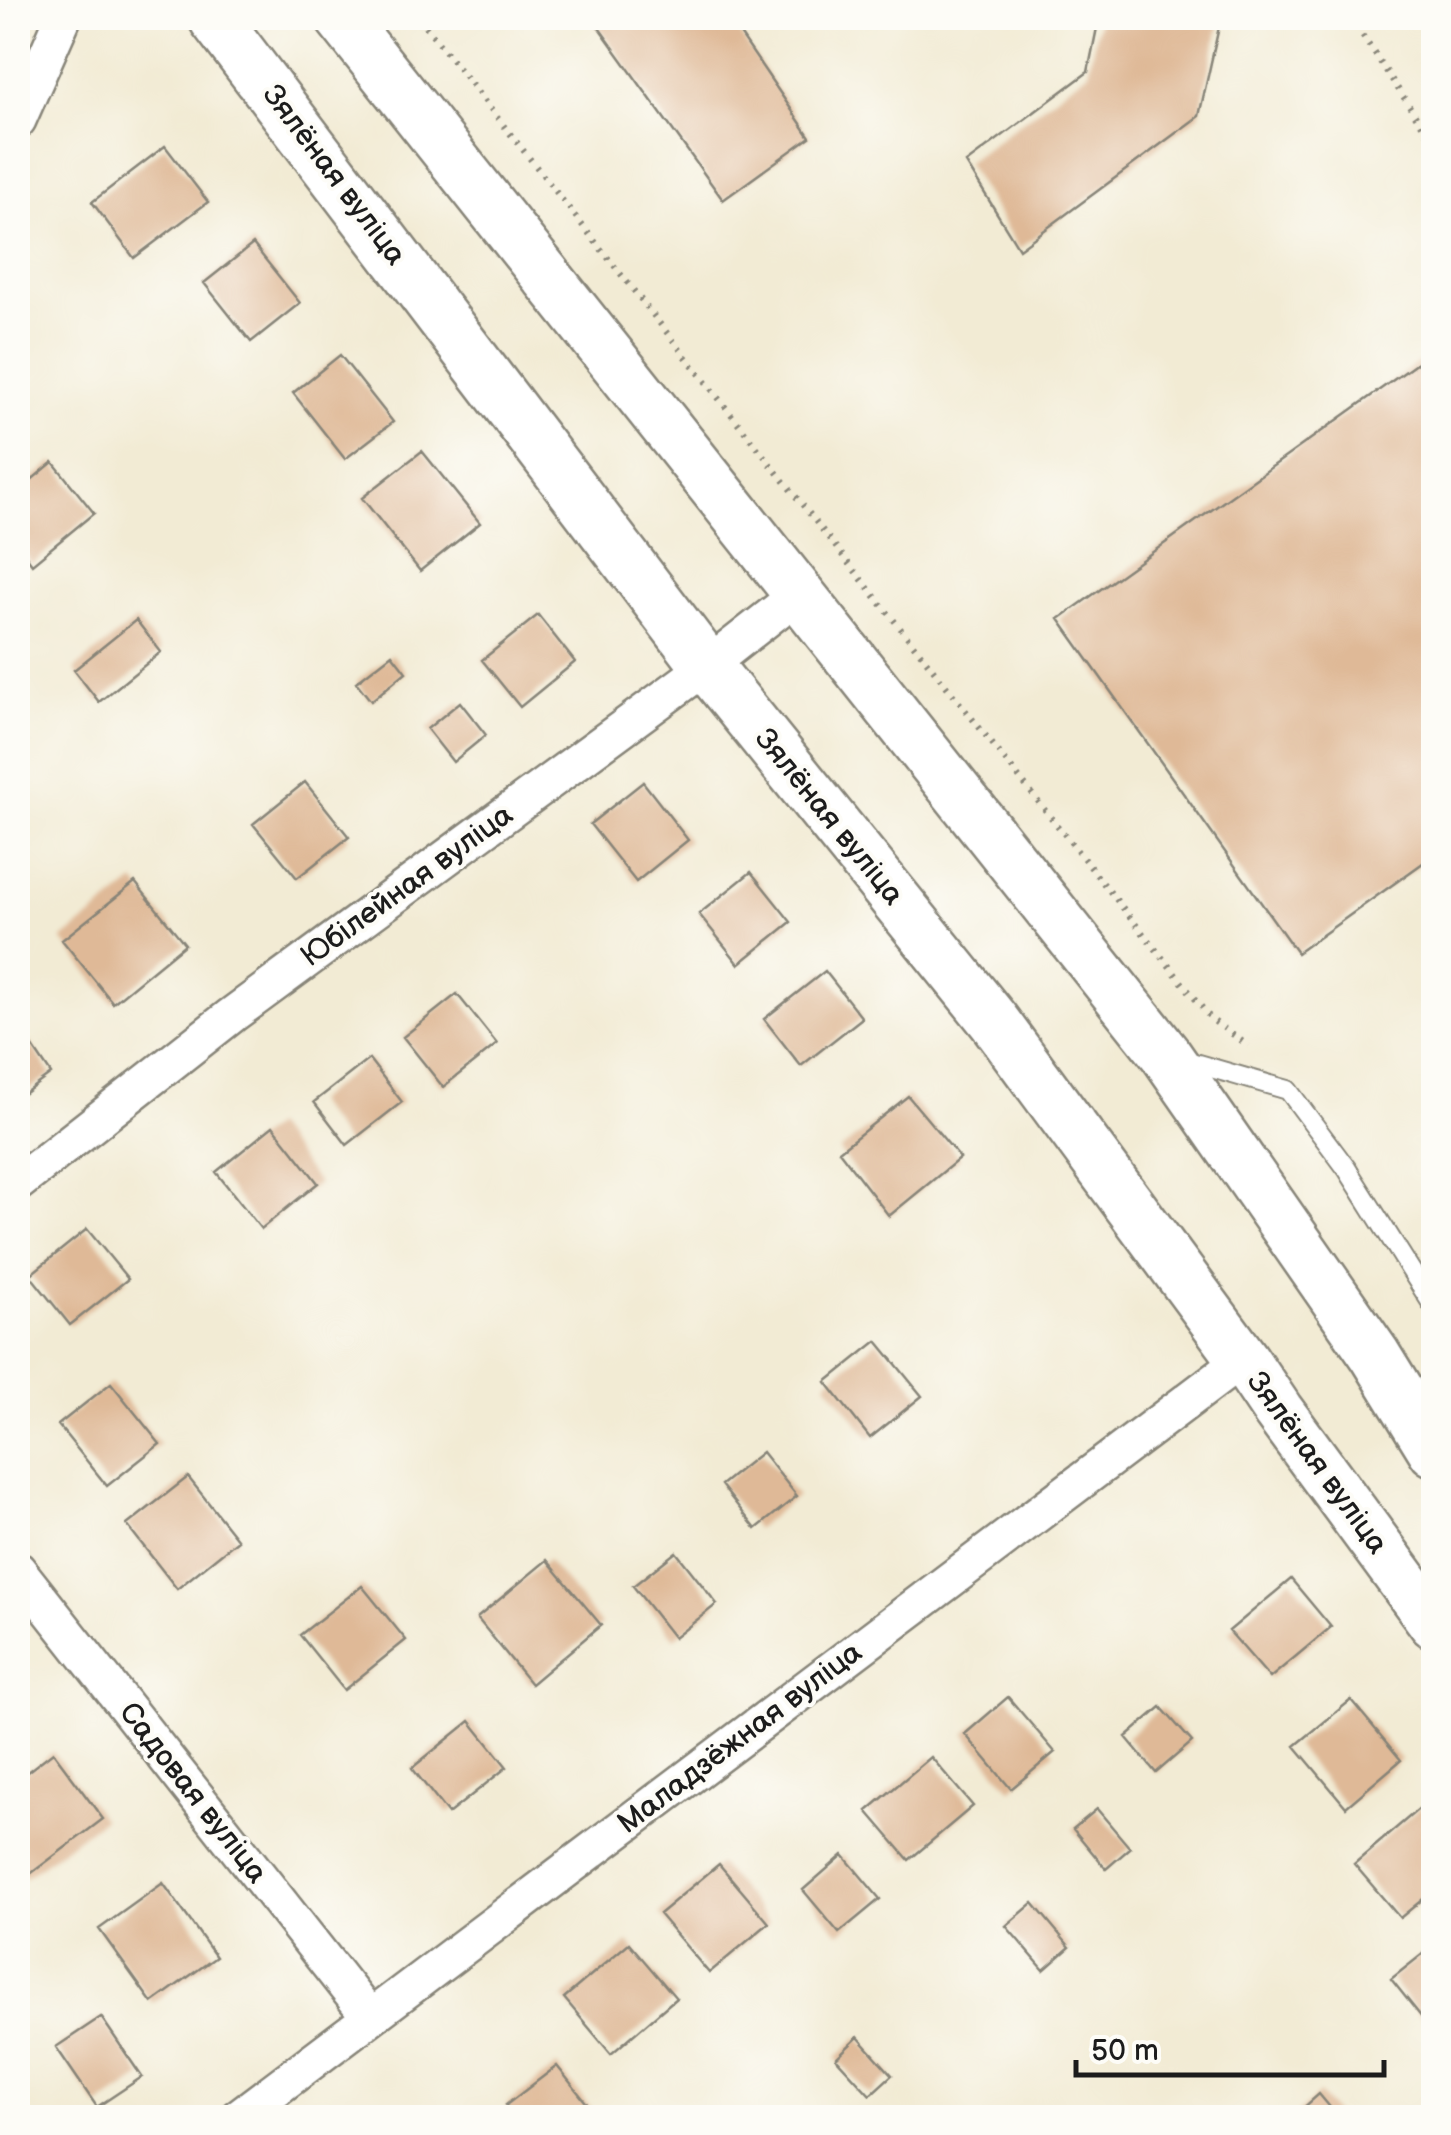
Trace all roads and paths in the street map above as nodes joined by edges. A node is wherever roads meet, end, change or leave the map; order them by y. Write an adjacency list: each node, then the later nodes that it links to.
1 (62, 18): 6 (street)
2 (214, 18): 9 (main road, Зялёная вуліца)
3 (342, 18): 8 (main road)
4 (419, 18): 10 (path)
5 (1352, 18): 7 (path)
6 (18, 120)
7 (1434, 142)
8 (800, 593): 9 (street, Юбілейная вуліца); 11 (main road)
9 (707, 666): 12 (street, Юбілейная вуліца); 14 (main road, Зялёная вуліца)
10 (1258, 1052)
11 (1166, 1055): 13 (lane); 15 (main road)
12 (18, 1183)
13 (1434, 1307)
14 (1243, 1359): 17 (main road, Зялёная вуліца); 18 (street, Маладзёжная вуліца)
15 (1434, 1451)
16 (18, 1570): 18 (street, Садовая вуліца)
17 (1434, 1624)
18 (370, 2016): 19 (street, Маладзёжная вуліца)
19 (237, 2118)

